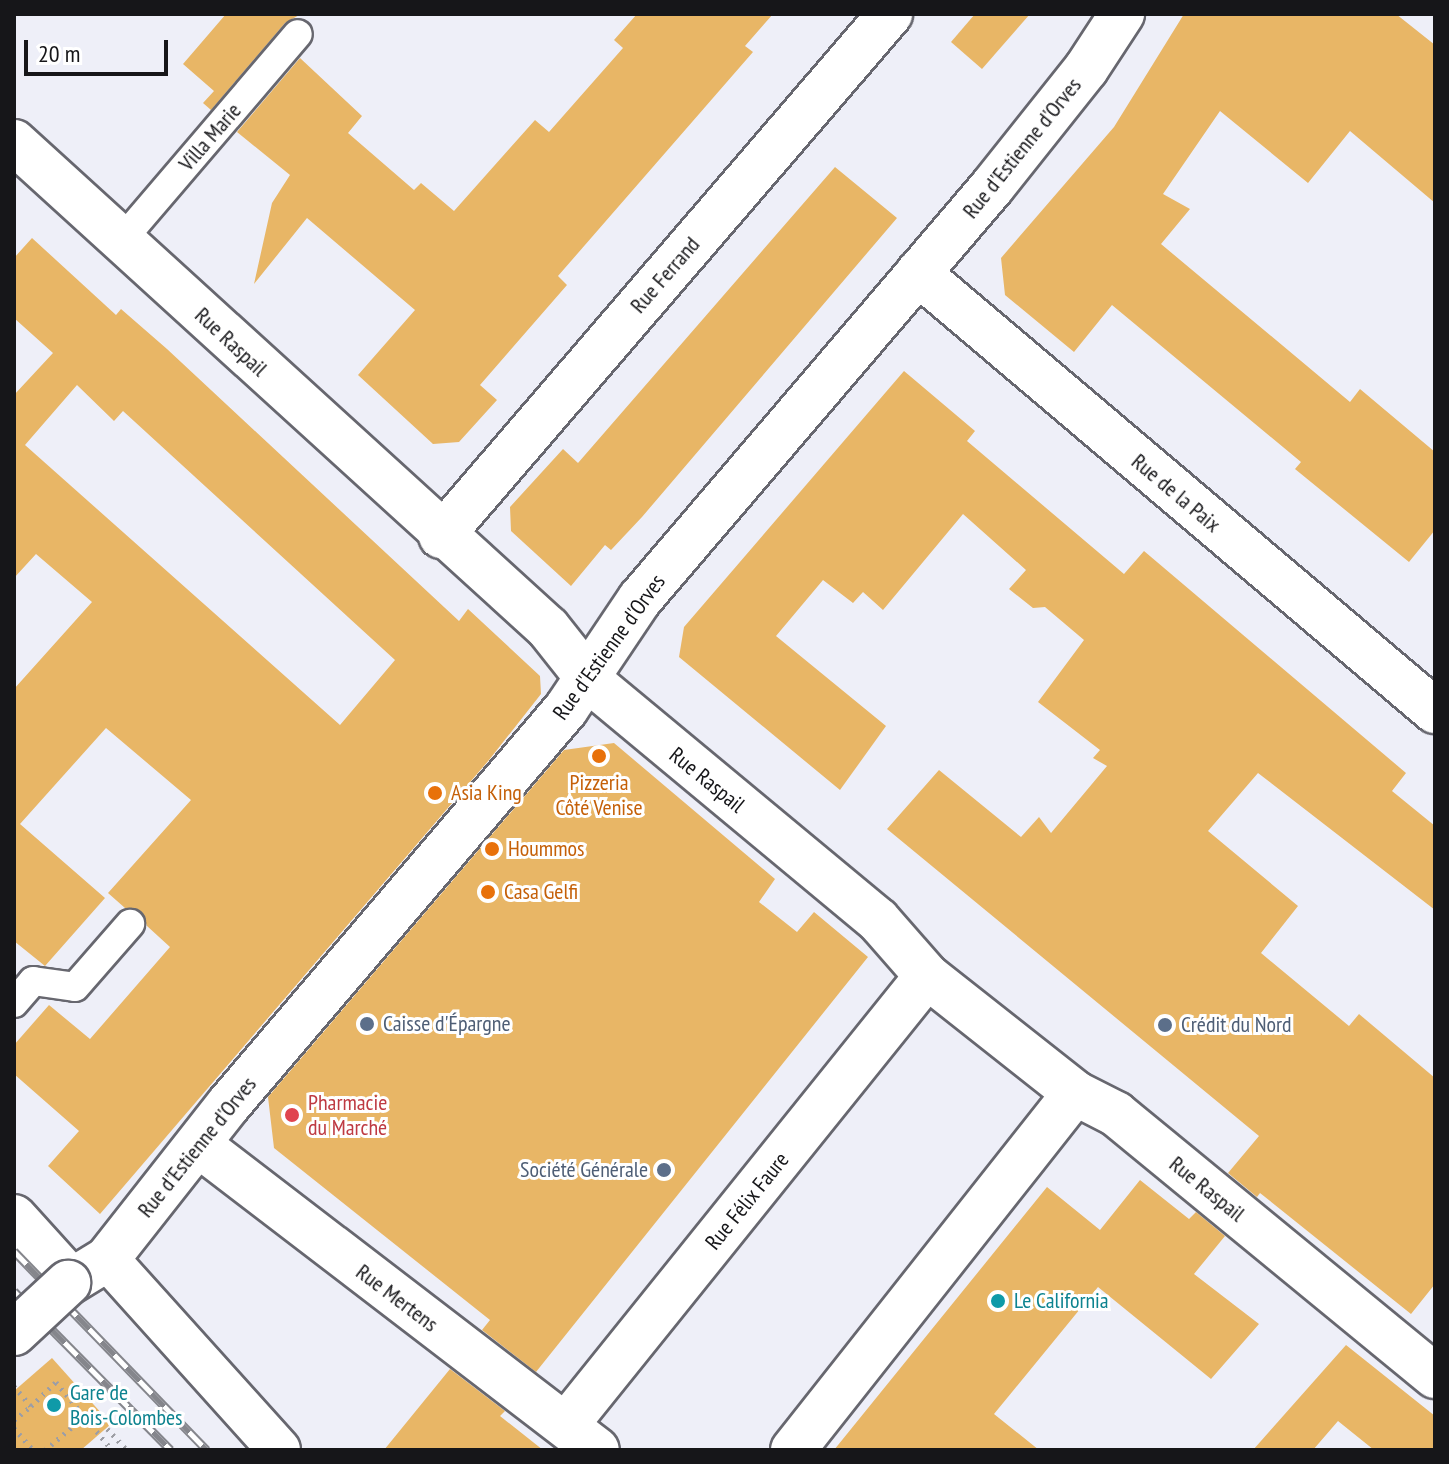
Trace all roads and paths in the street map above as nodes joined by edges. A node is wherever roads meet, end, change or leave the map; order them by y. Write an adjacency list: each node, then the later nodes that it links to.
1 (890, 14): 7 (street, Rue Ferrand)
2 (1122, 14): 6 (street, Rue d'Estienne d'Orves)
3 (298, 34): 5 (lane, Villa Marie)
4 (14, 142): 5 (street, Rue Raspail)
5 (121, 241): 7 (street, Rue Raspail)
6 (918, 273): 8 (street, Rue d'Estienne d'Orves); 9 (street, Rue de la Paix)
7 (441, 536): 8 (street, Rue Raspail)
8 (590, 681): 11 (street, Rue Raspail); 14 (street, Rue d'Estienne d'Orves)
9 (1435, 711)
10 (130, 924): 12 (lane)
11 (927, 976): 13 (street, Rue Raspail); 25 (street, Rue Félix Faure)
12 (14, 1003)
13 (1075, 1093): 19 (street, Rue Raspail); 31 (street)
14 (199, 1145): 17 (street, Rue d'Estienne d'Orves); 25 (street, Rue Mertens)
15 (14, 1217): 17 (street)
16 (119, 1272): 30 (street)
17 (69, 1281): 18 (street, Rue d'Estienne d'Orves, bridge)
18 (14, 1333)
19 (1435, 1376)
20 (14, 1386): 21 (path)
21 (31, 1406): 22 (path); 23 (path)
22 (84, 1417): 27 (path); 28 (path); 29 (path)
23 (14, 1420)
24 (14, 1428): 26 (path)
25 (582, 1438)
26 (33, 1450)
27 (45, 1450)
28 (112, 1450)
29 (127, 1450)
30 (279, 1450)
31 (793, 1450)

